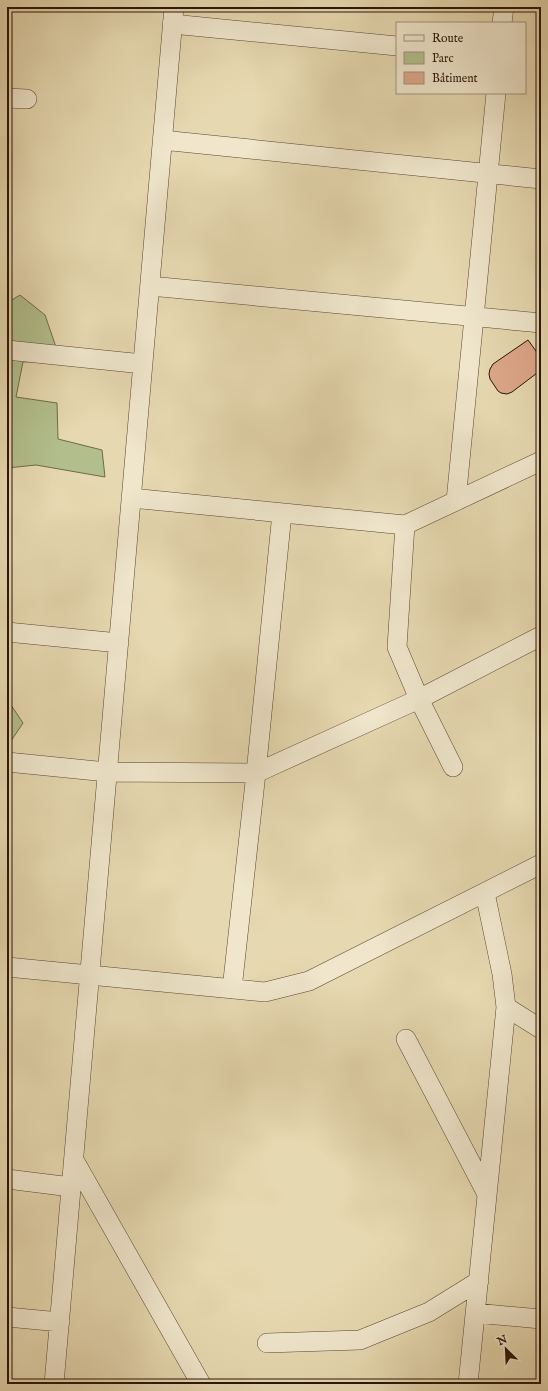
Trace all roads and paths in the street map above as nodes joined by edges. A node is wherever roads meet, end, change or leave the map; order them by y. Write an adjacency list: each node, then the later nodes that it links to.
1 (504, 7): 3 (street)
2 (173, 15): 4 (street); 8 (street)
3 (502, 22)
4 (396, 46)
5 (496, 94): 9 (street)
6 (7, 98): 7 (street)
7 (27, 99)
8 (162, 140): 9 (street); 11 (street)
9 (488, 173): 10 (street); 12 (street)
10 (541, 179)
11 (150, 286): 12 (street); 15 (street)
12 (474, 317): 13 (street); 18 (street)
13 (541, 323)
14 (7, 350): 15 (street)
15 (143, 364): 17 (street)
16 (541, 461): 18 (street)
17 (131, 498): 19 (street); 23 (street)
18 (456, 501): 20 (street)
19 (282, 513): 20 (street); 28 (street)
20 (405, 525): 24 (street)
21 (7, 632): 23 (street)
22 (541, 636): 24 (street)
23 (119, 644): 27 (street)
24 (419, 699): 26 (street); 28 (street)
25 (7, 762): 27 (street)
26 (453, 767)
27 (107, 772): 28 (street); 32 (street)
28 (256, 773): 33 (street)
29 (541, 864): 30 (street)
30 (485, 893): 33 (street); 34 (street)
31 (7, 967): 32 (street)
32 (90, 975): 33 (street); 37 (street)
33 (232, 989)
34 (506, 1007): 35 (street); 40 (street)
35 (541, 1029)
36 (406, 1039): 40 (street)
37 (74, 1160): 39 (street); 48 (street)
38 (7, 1179): 39 (street)
39 (71, 1187): 45 (street)
40 (487, 1194): 41 (street)
41 (479, 1281): 42 (street); 46 (street)
42 (476, 1313): 44 (street); 49 (street)
43 (7, 1317): 45 (street)
44 (541, 1319)
45 (60, 1322): 47 (street)
46 (267, 1343)
47 (54, 1384)
48 (202, 1384)
49 (468, 1384)

